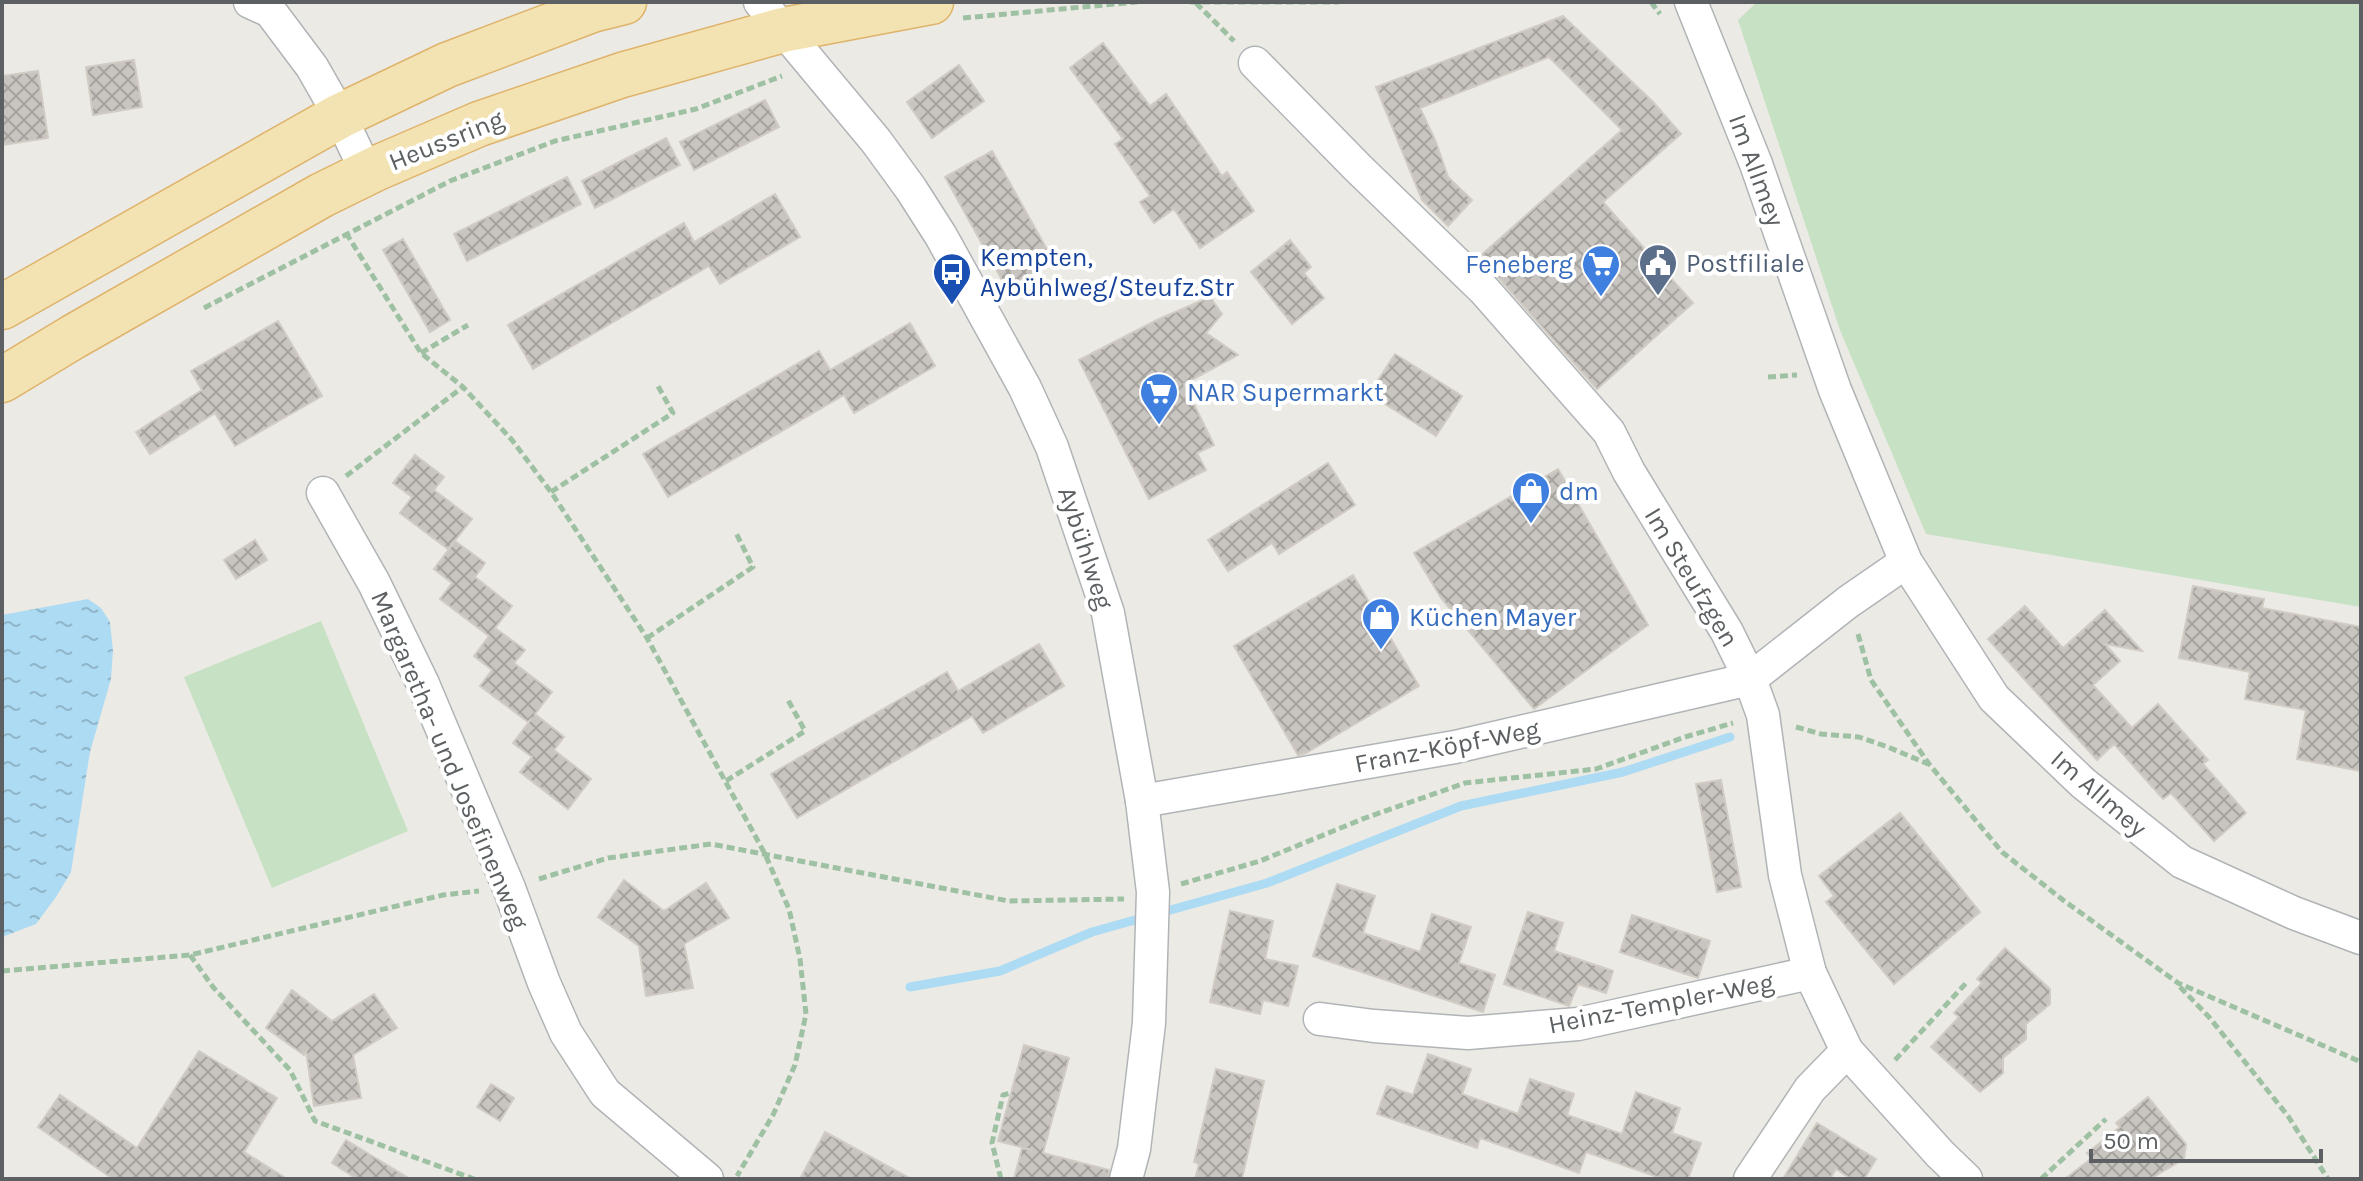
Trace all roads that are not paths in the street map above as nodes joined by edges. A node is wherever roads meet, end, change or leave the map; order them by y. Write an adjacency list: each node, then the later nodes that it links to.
1 (250, 2): 7 (street)
2 (624, 2): 7 (main road)
3 (941, 10): 5 (main road, Heussring)
4 (1693, 11): 12 (street, Im Allmey)
5 (771, 16): 8 (main road, Heussring); 14 (street, Aybühlweg)
6 (1255, 63): 13 (street, Im Steufzgen)
7 (340, 116): 8 (street); 9 (main road)
8 (367, 173): 10 (main road, Heussring)
9 (2, 307)
10 (2, 380)
11 (323, 493): 19 (street, Margaretha- und Josefinenweg)
12 (1906, 562): 13 (street); 15 (street, Im Allmey)
13 (1750, 679): 14 (street, Franz-Köpf-Weg); 16 (street, Im Steufzgen)
14 (1142, 801): 20 (street, Aybühlweg)
15 (2361, 938)
16 (1810, 973): 17 (street, Heinz-Templer-Weg); 18 (street, Im Steufzgen)
17 (1320, 1019)
18 (1847, 1051): 21 (street); 22 (street, Im Steufzgen)
19 (707, 1179)
20 (1126, 1179)
21 (1750, 1179)
22 (1966, 1179)

